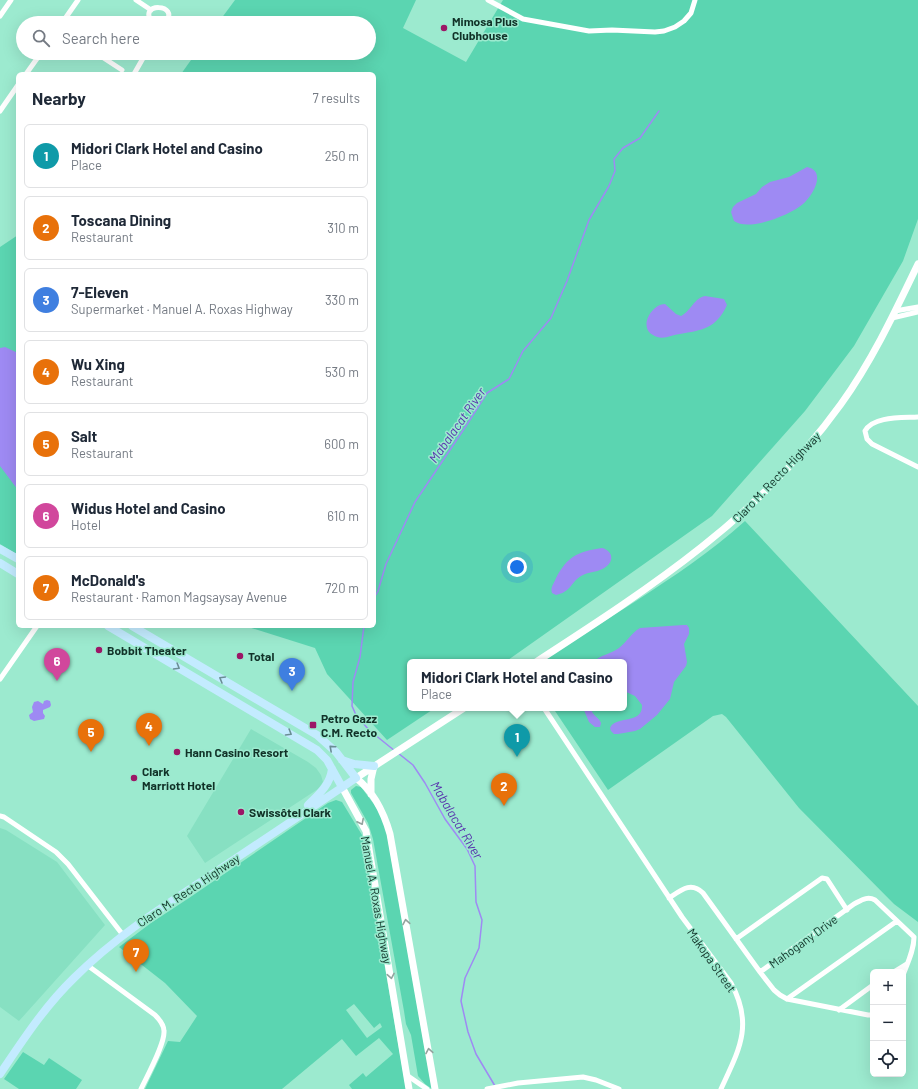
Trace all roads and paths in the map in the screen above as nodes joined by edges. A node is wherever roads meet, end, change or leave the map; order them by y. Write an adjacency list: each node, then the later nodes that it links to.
1 (11, 0): 7 (street)
2 (77, 0): 8 (street)
3 (136, 0): 6 (street)
4 (488, 0): 5 (street)
5 (695, 0)
6 (151, 10): 9 (street); 10 (street)
7 (0, 16)
8 (67, 16)
9 (149, 16)
10 (168, 16)
11 (35, 60): 15 (street)
12 (107, 60): 14 (street)
13 (142, 60): 16 (street)
14 (122, 70)
15 (27, 72)
16 (135, 72)
17 (16, 88): 18 (street)
18 (0, 111)
19 (918, 264): 21 (main road, Claro M. Recto Highway)
20 (918, 307): 21 (street)
21 (895, 311): 23 (main road, Claro M. Recto Highway)
22 (918, 312): 23 (street)
23 (892, 318): 33 (main road, Claro M. Recto Highway)
24 (918, 417): 25 (street)
25 (918, 467)
26 (0, 549): 27 (main road)
27 (16, 558)
28 (0, 563): 29 (main road)
29 (16, 573)
30 (36, 628): 34 (street)
31 (111, 628): 39 (main road, Manuel A. Roxas Highway, one-way to 39)
32 (135, 628): 37 (main road, Manuel A. Roxas Highway, one-way to 32)
33 (540, 659)
34 (0, 679)
35 (459, 711): 38 (main road, Claro M. Recto Highway)
36 (546, 711): 45 (street, Makopa Street)
37 (342, 760): 38 (main road); 40 (main road, Manuel A. Roxas Highway)
38 (374, 766): 40 (main road, Claro M. Recto Highway); 42 (main road)
39 (332, 769): 41 (main road, Manuel A. Roxas Highway); 43 (main road)
40 (356, 778): 41 (main road, Claro M. Recto Highway); 42 (main road, Manuel A. Roxas Highway)
41 (342, 787): 43 (main road, Claro M. Recto Highway); 60 (main road, Manuel A. Roxas Highway, one-way to 60)
42 (371, 794): 64 (main road, Manuel A. Roxas Highway, one-way to 42)
43 (299, 815): 48 (main road, Claro M. Recto Highway)
44 (0, 816): 48 (street)
45 (669, 898): 49 (street); 67 (street, Makopa Street)
46 (847, 910): 47 (street, Mahogany Drive); 49 (street); 54 (street, Mahogany Drive)
47 (897, 921): 50 (street, Mahogany Drive); 56 (street)
48 (123, 935): 51 (main road, Claro M. Recto Highway)
49 (736, 940): 54 (street)
50 (907, 964): 52 (street); 53 (street, Mahogany Drive)
51 (87, 965): 59 (main road, Claro M. Recto Highway); 61 (street)
52 (899, 969)
53 (905, 969)
54 (760, 972): 56 (street, Mahogany Drive)
55 (870, 988): 57 (street)
56 (787, 999): 57 (street, Mahogany Drive)
57 (839, 1010): 58 (street, Mahogany Drive)
58 (870, 1015)
59 (0, 1074)
60 (408, 1076): 62 (main road, Manuel A. Roxas Highway); 63 (street)
61 (141, 1089)
62 (409, 1089)
63 (427, 1089)
64 (435, 1089)
65 (487, 1089): 66 (street)
66 (619, 1089)
67 (721, 1089)

